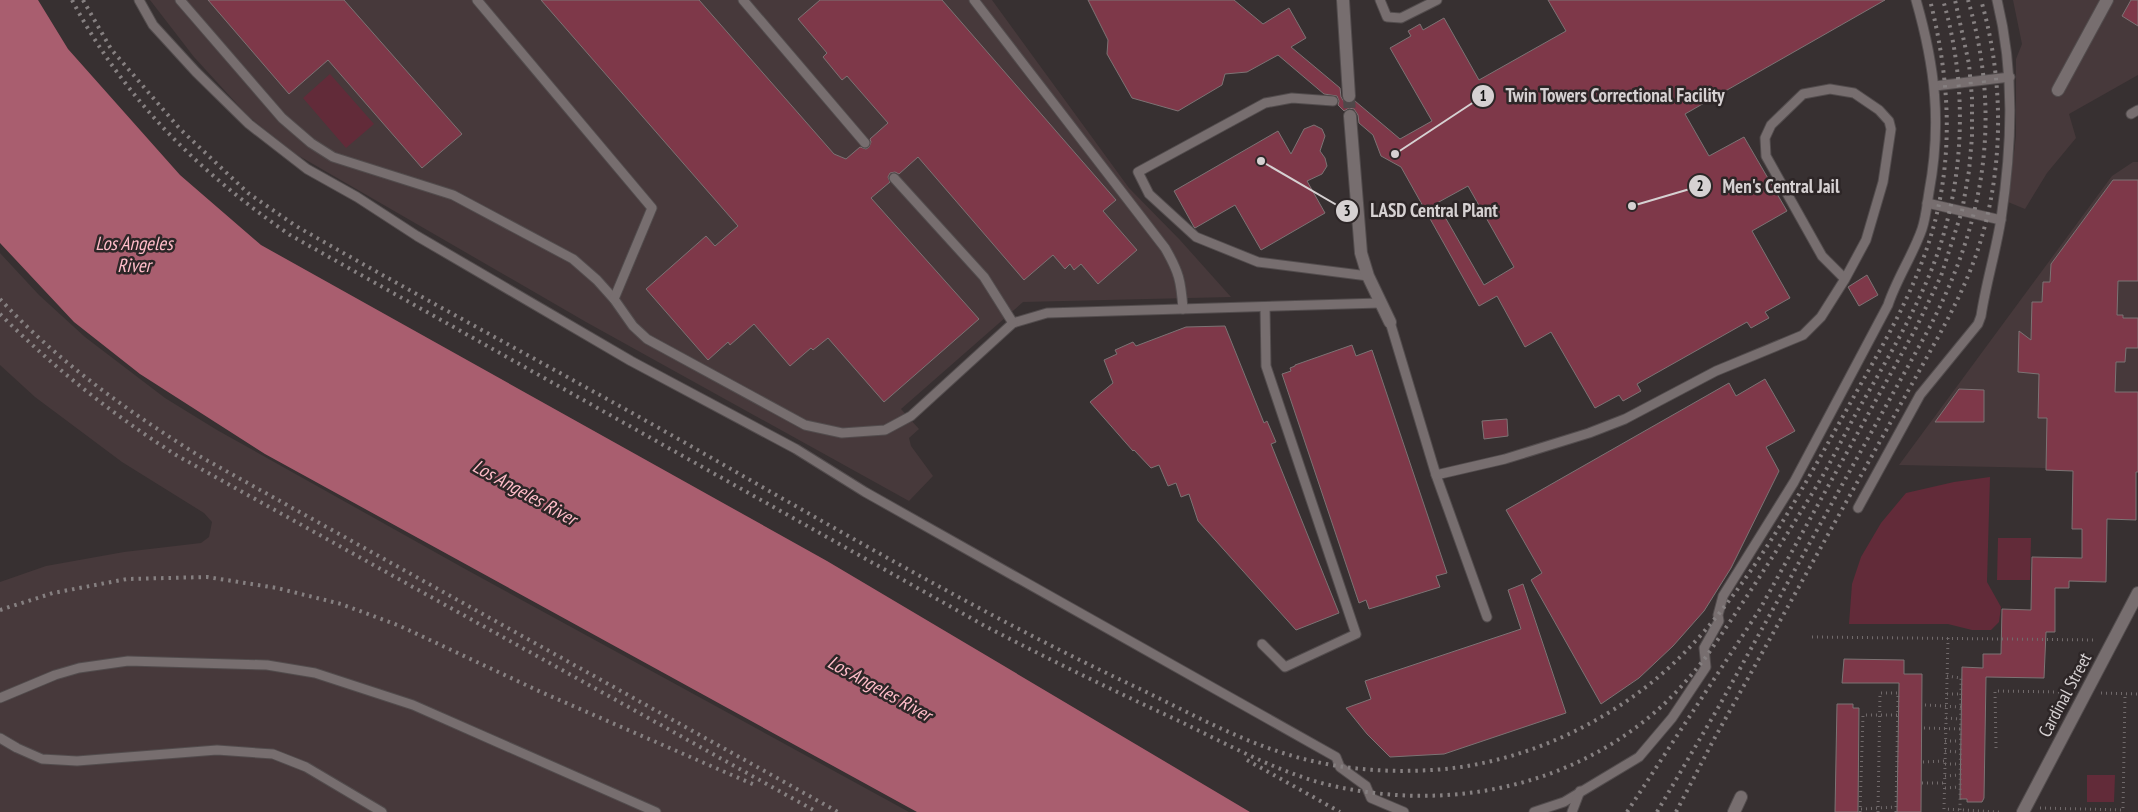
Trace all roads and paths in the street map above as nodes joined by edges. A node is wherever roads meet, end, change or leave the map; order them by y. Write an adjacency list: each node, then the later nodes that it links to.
1 (139, 0): 80 (lane)
2 (180, 0): 24 (lane)
3 (477, 0): 24 (lane)
4 (743, 0): 18 (lane)
5 (974, 0): 27 (lane)
6 (1343, 0): 15 (street)
7 (1380, 0): 8 (lane)
8 (1437, 0)
9 (1916, 0): 13 (lane)
10 (1997, 0): 12 (lane)
11 (2107, 0): 14 (street)
12 (2010, 77): 13 (lane); 21 (lane)
13 (1935, 86): 20 (lane)
14 (2058, 90)
15 (1349, 96)
16 (1333, 101): 22 (lane)
17 (1350, 116): 22 (street)
18 (865, 143)
19 (894, 178): 29 (lane)
20 (1927, 203): 21 (lane); 70 (lane)
21 (2001, 220): 31 (lane)
22 (1368, 276): 25 (street)
23 (1845, 279): 23 (lane); 30 (lane)
24 (614, 298): 29 (lane)
25 (1380, 303): 26 (lane); 28 (street)
26 (1265, 308): 27 (lane); 37 (lane)
27 (1183, 309): 29 (lane)
28 (1390, 322): 30 (lane)
29 (1013, 323)
30 (1436, 475): 33 (lane)
31 (1858, 508)
32 (2138, 593): 40 (street, Cardinal Street)
33 (1487, 617)
34 (1812, 637): 35 (path)
35 (1948, 638): 36 (path); 38 (path)
36 (2103, 640)
37 (1262, 644)
38 (1947, 676): 41 (path); 42 (path)
39 (2061, 692): 59 (path)
40 (2086, 693): 43 (path); 86 (street, Cardinal Street)
41 (1946, 694): 42 (path); 47 (path)
42 (1961, 694): 48 (path)
43 (2125, 694): 44 (path); 77 (path)
44 (2138, 694)
45 (0, 698): 79 (lane)
46 (1925, 705): 47 (path)
47 (1946, 706): 48 (path); 51 (path)
48 (1961, 707): 52 (path)
49 (1880, 715): 50 (path); 50 (path); 74 (path); 75 (path)
50 (1898, 715): 72 (path)
51 (1946, 718): 52 (path); 54 (path)
52 (1961, 719): 55 (path)
53 (1924, 728): 54 (path)
54 (1946, 728): 55 (path); 57 (path)
55 (1960, 729): 58 (path)
56 (0, 738): 78 (lane)
57 (1946, 741): 58 (path); 60 (path)
58 (1960, 741): 61 (path)
59 (1996, 748)
60 (1945, 751): 61 (path); 63 (path)
61 (1960, 752): 64 (path)
62 (1923, 762): 63 (path)
63 (1945, 763): 64 (path); 66 (path)
64 (1960, 764): 65 (path)
65 (1960, 774): 66 (path); 69 (path)
66 (1945, 776): 68 (path)
67 (1922, 783): 68 (path)
68 (1945, 786): 69 (path); 76 (path)
69 (1960, 787): 76 (path)
70 (1580, 791): 81 (lane); 82 (lane)
71 (1741, 797): 83 (street)
72 (1896, 806): 75 (path); 84 (path)
73 (2037, 808): 77 (path)
74 (1860, 810): 75 (path)
75 (1878, 810)
76 (1960, 810): 85 (path)
77 (2075, 811)
78 (382, 812)
79 (656, 812)
80 (1404, 812)
81 (1534, 812)
82 (1572, 812)
83 (1734, 812)
84 (1896, 812)
85 (1999, 812)
86 (2023, 812)

